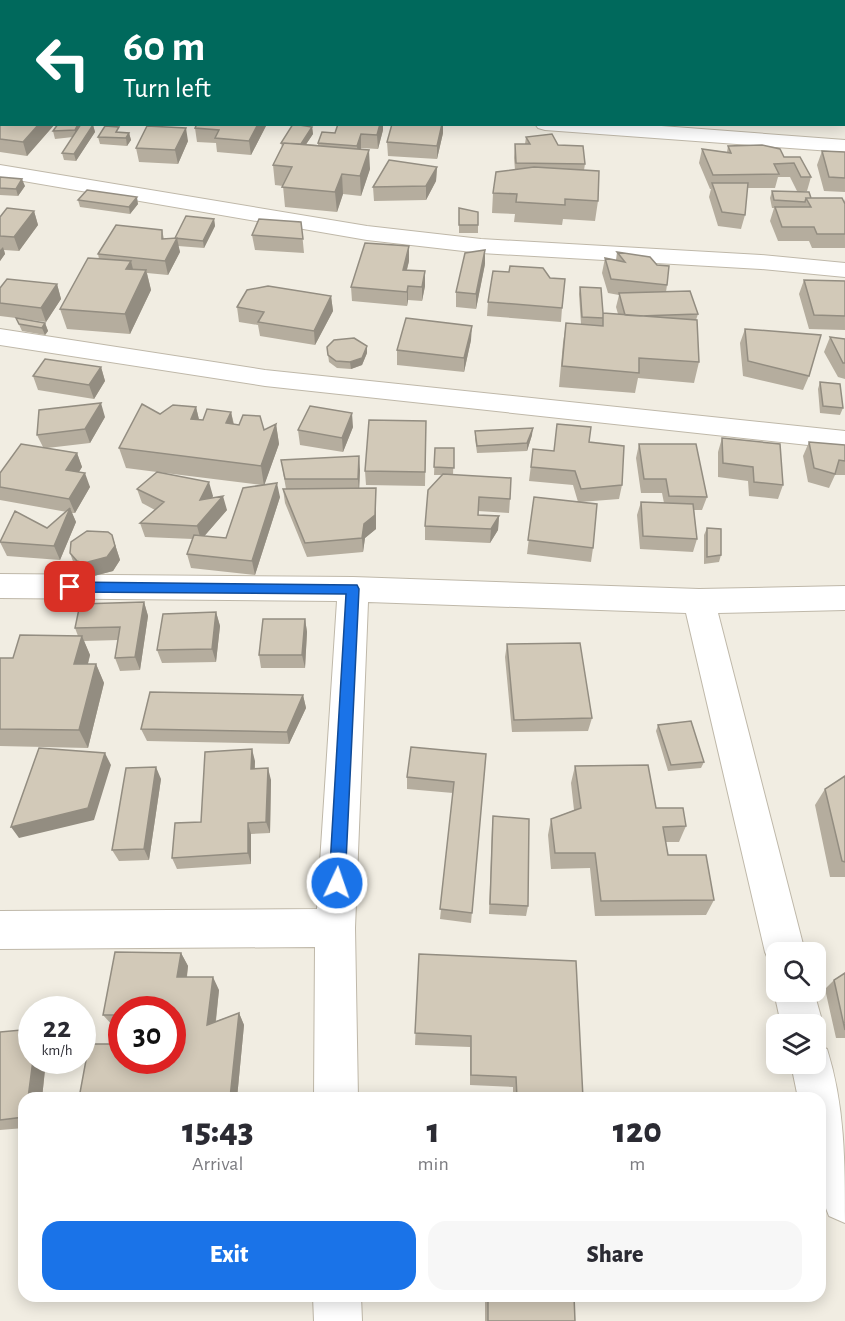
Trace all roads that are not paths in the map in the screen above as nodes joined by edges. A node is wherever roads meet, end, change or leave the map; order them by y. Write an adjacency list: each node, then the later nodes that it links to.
1 (571, 126): 2 (street)
2 (845, 146)
3 (0, 171): 4 (street)
4 (845, 270)
5 (0, 337): 6 (street)
6 (845, 440)
7 (0, 586): 8 (street)
8 (353, 589): 10 (street); 11 (street)
9 (845, 598): 10 (street)
10 (699, 601): 13 (street)
11 (335, 928): 12 (street); 15 (street)
12 (0, 930)
13 (783, 942)
14 (814, 1074): 16 (street)
15 (336, 1092)
16 (818, 1092)
17 (826, 1123): 18 (street)
18 (845, 1200)
19 (337, 1302): 20 (street)
20 (338, 1321)

